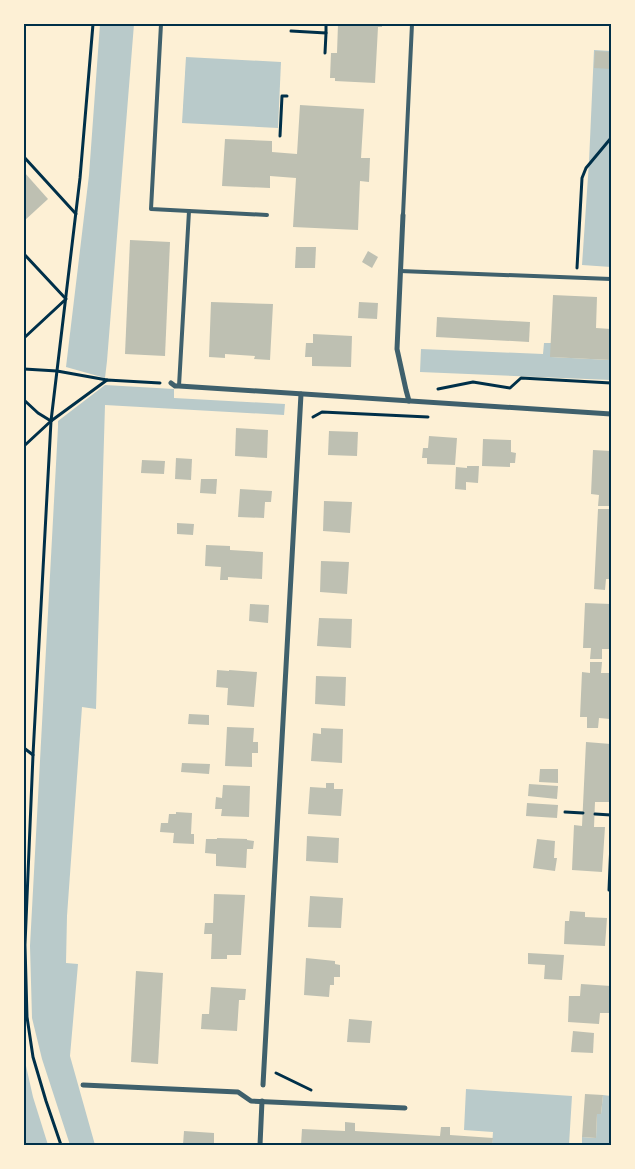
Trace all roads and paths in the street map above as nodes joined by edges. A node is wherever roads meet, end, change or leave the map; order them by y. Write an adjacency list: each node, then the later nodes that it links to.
1 (93, 24): 13 (path)
2 (161, 24): 12 (lane)
3 (326, 24): 6 (path)
4 (412, 24): 15 (lane)
5 (290, 31): 6 (path)
6 (326, 33): 7 (path)
7 (325, 53)
8 (287, 96): 9 (path)
9 (280, 136)
10 (611, 138): 18 (path)
11 (24, 157): 13 (path)
12 (189, 211): 14 (lane); 27 (lane)
13 (76, 214): 20 (path)
14 (267, 215)
15 (403, 216): 17 (street)
16 (24, 254): 20 (path)
17 (400, 271): 18 (lane); 31 (street)
18 (576, 277): 19 (lane)
19 (611, 279)
20 (66, 299): 21 (path); 23 (path)
21 (24, 338)
22 (24, 369): 23 (path)
23 (57, 371): 24 (path); 35 (path)
24 (107, 380)
25 (171, 383): 27 (street)
26 (611, 383): 28 (path)
27 (179, 386): 29 (street)
28 (432, 390)
29 (301, 394): 31 (street); 48 (street)
30 (24, 400): 35 (path)
31 (409, 401): 32 (street)
32 (611, 414)
33 (429, 417): 34 (path)
34 (311, 420)
35 (51, 421): 36 (path); 38 (path)
36 (24, 446)
37 (24, 748): 38 (path)
38 (33, 755): 46 (path)
39 (565, 812): 40 (path)
40 (583, 813)
41 (595, 814): 42 (path)
42 (611, 815)
43 (611, 842): 44 (path)
44 (611, 847): 45 (path)
45 (608, 890)
46 (24, 945): 52 (path)
47 (83, 1085): 49 (street)
48 (263, 1085): 50 (path)
49 (262, 1101): 50 (street); 53 (street)
50 (319, 1104): 51 (street)
51 (405, 1108)
52 (61, 1145)
53 (260, 1145)

